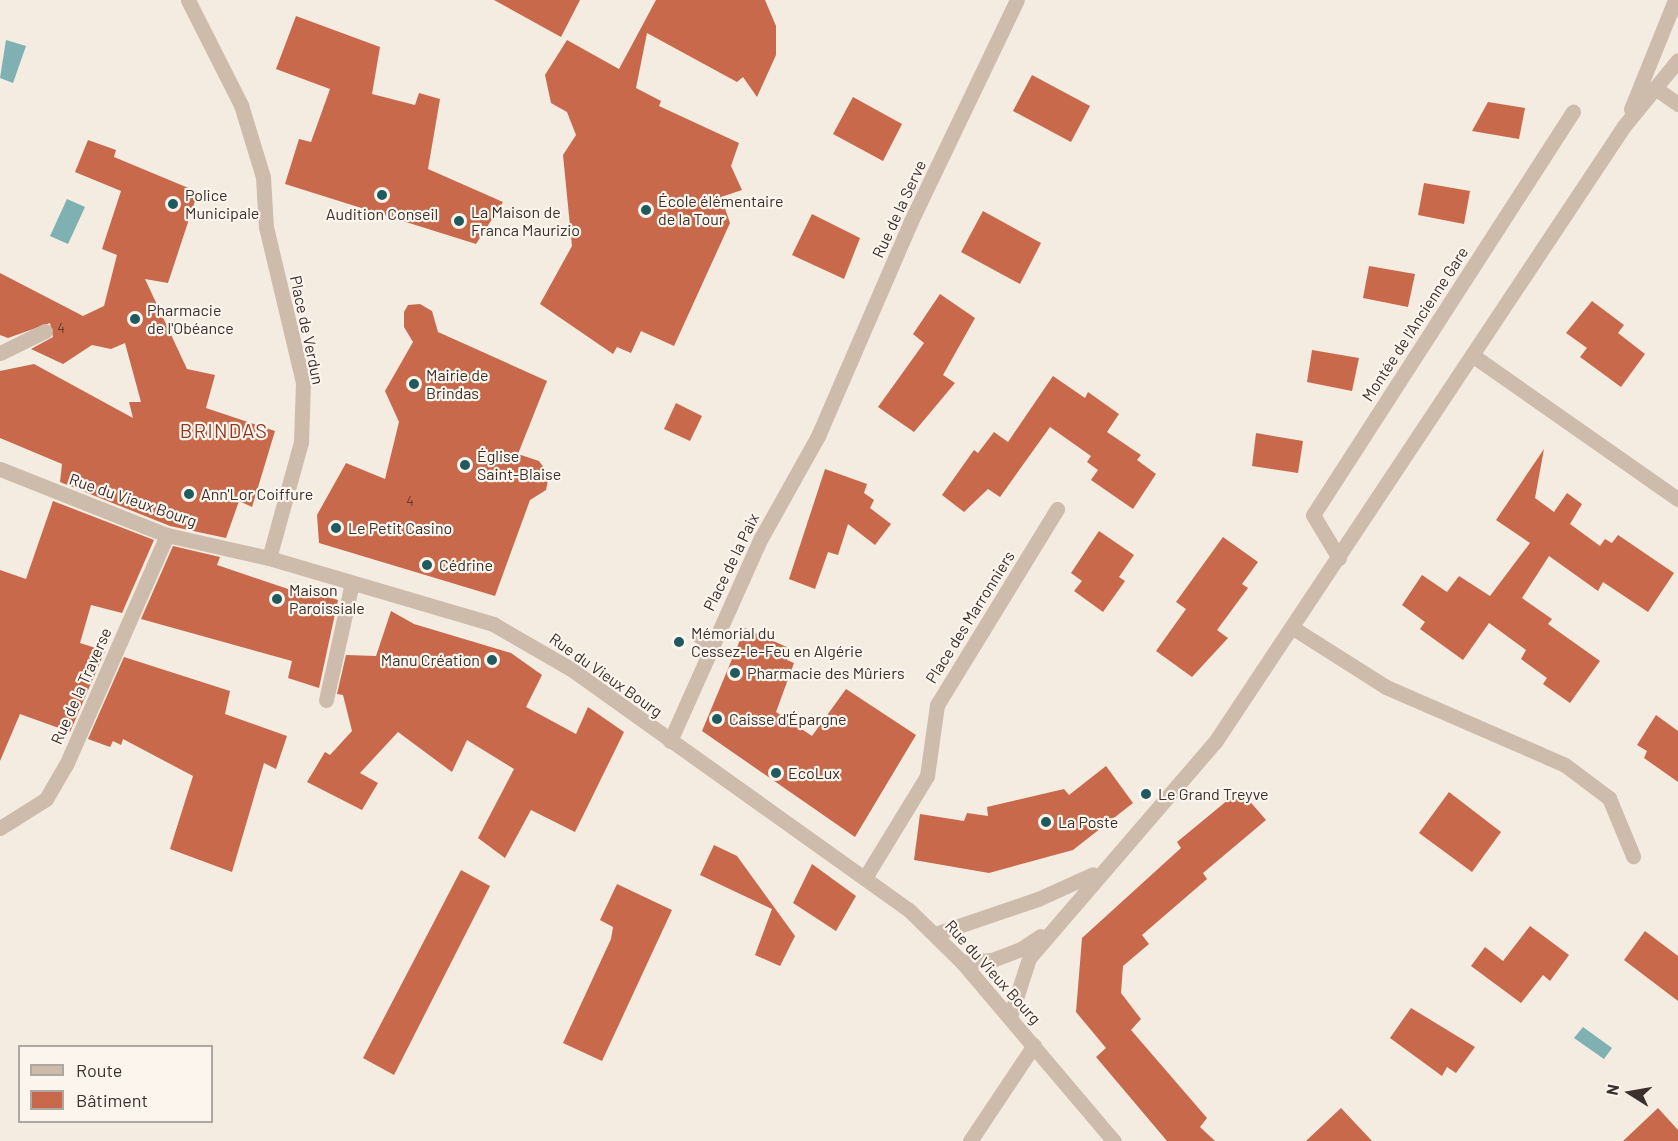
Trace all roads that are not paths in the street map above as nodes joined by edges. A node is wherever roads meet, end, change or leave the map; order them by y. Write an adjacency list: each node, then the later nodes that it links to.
1 (188, 0): 17 (street, Place de Verdun)
2 (1017, 0): 12 (street, Rue de la Serve)
3 (1675, 0): 8 (street)
4 (1678, 60): 5 (street)
5 (1655, 88): 6 (street); 8 (street)
6 (1678, 104)
7 (1573, 111): 18 (street, Montée de l'Ancienne Gare)
8 (1624, 126): 11 (street)
9 (45, 332): 10 (street)
10 (0, 353)
11 (1472, 355): 14 (street); 18 (street)
12 (818, 436): 22 (street, Place de la Paix)
13 (0, 469): 16 (street, Rue du Vieux Bourg)
14 (1678, 499)
15 (1057, 509): 26 (street, Place des Marronniers)
16 (167, 534): 17 (street, Rue du Vieux Bourg); 23 (street, Rue de la Traverse)
17 (268, 558): 19 (street, Rue du Vieux Bourg)
18 (1338, 558): 20 (street)
19 (352, 583): 21 (street); 22 (street, Rue du Vieux Bourg)
20 (1293, 628): 24 (street); 25 (street)
21 (326, 700)
22 (670, 741): 26 (street, Rue du Vieux Bourg)
23 (0, 828)
24 (1633, 856)
25 (1099, 872): 27 (street); 28 (street)
26 (866, 876): 28 (street, Rue du Vieux Bourg)
27 (1049, 929): 29 (street); 30 (street)
28 (935, 934): 29 (street, Rue du Vieux Bourg)
29 (962, 962): 30 (street, Rue du Vieux Bourg)
30 (1010, 1017): 31 (street, Rue du Vieux Bourg)
31 (1034, 1045): 32 (street); 33 (street, Rue du Vieux Bourg)
32 (970, 1141)
33 (1114, 1141)

